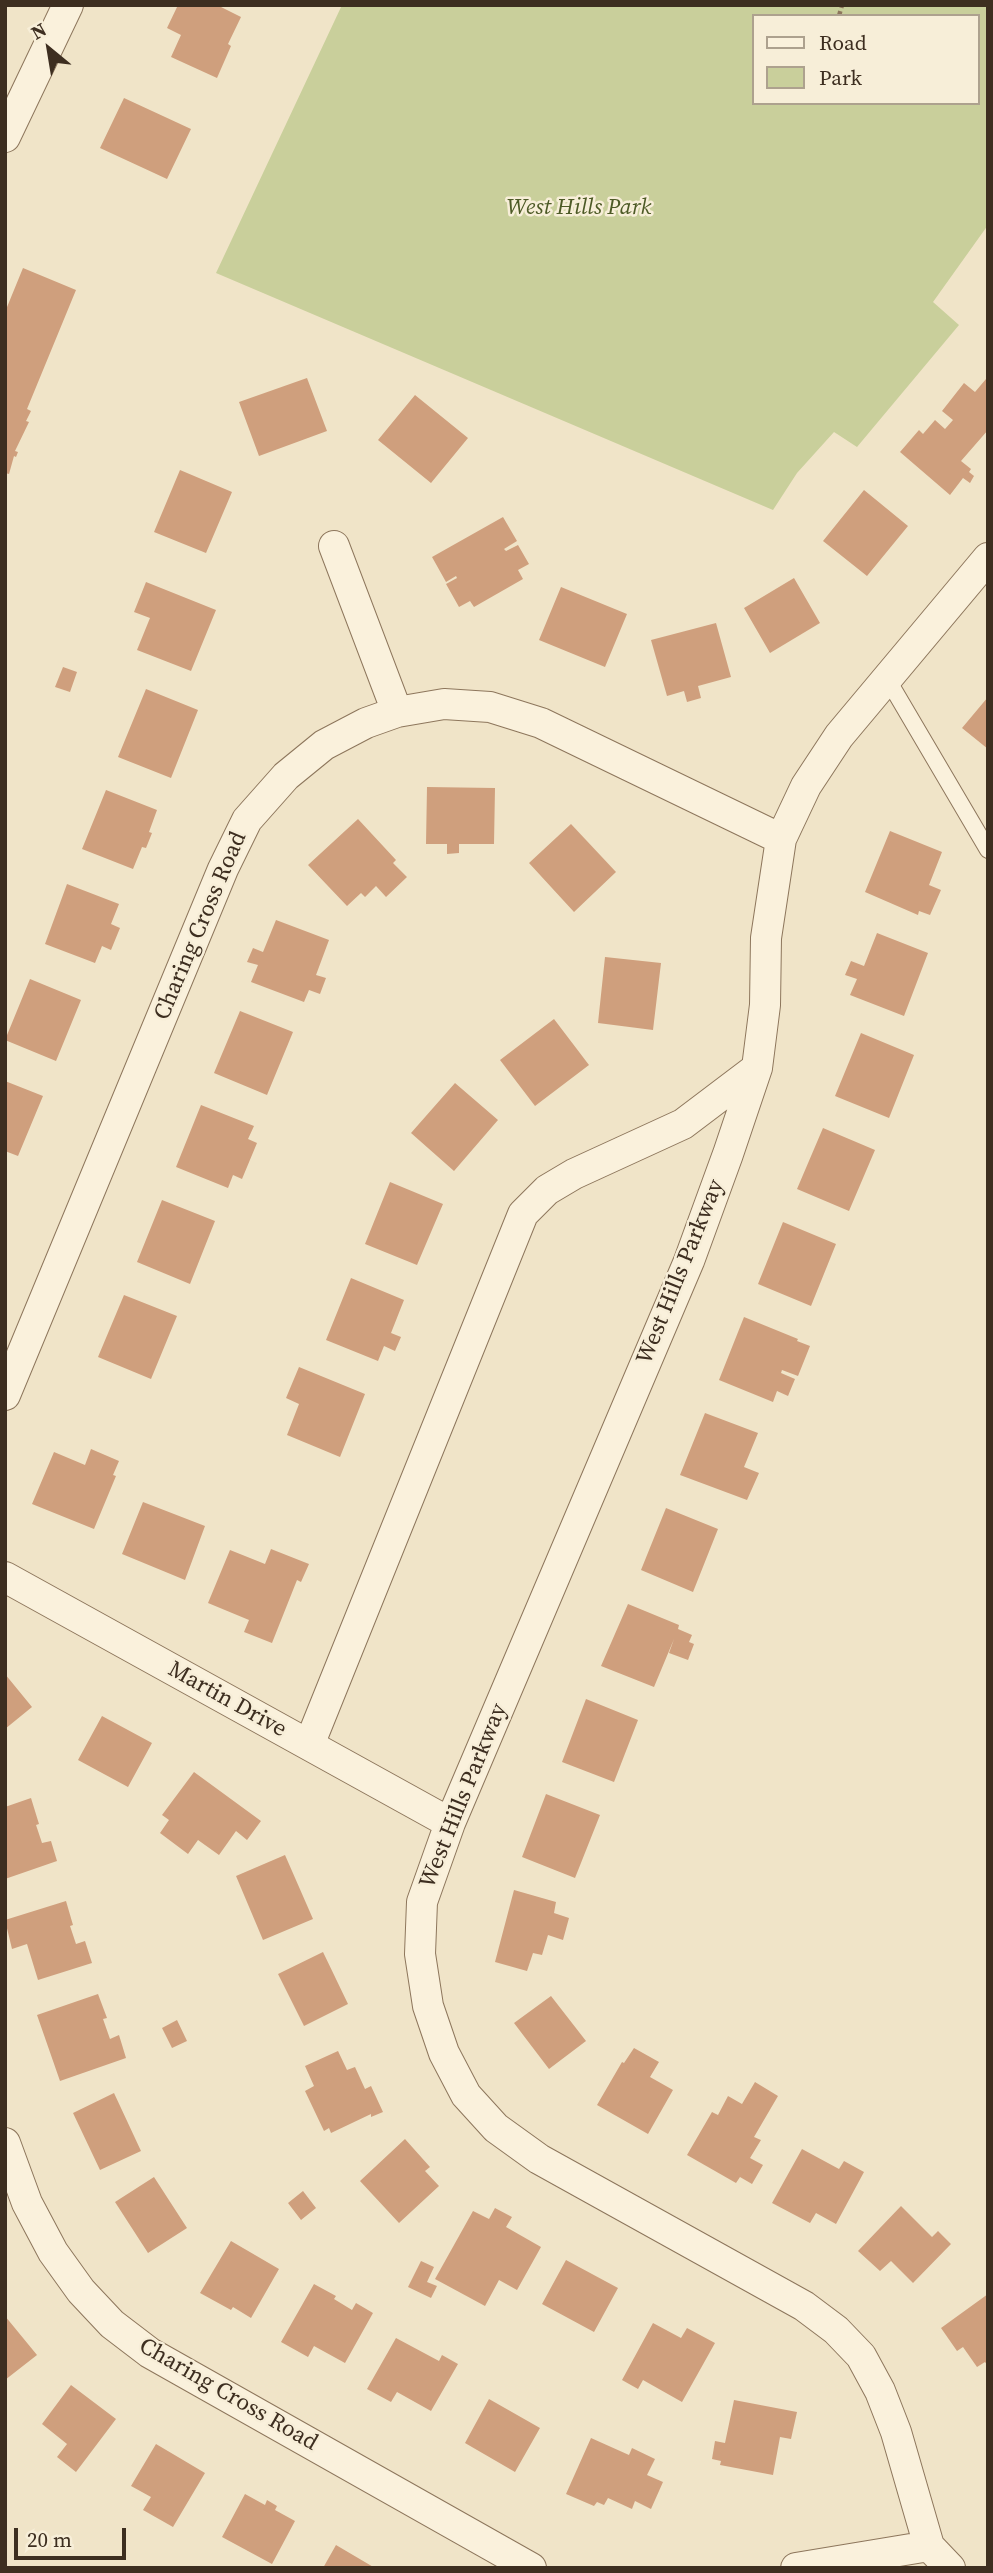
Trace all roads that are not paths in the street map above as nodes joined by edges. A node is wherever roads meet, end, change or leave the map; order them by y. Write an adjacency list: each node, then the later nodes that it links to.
1 (68, 5): 2 (street)
2 (5, 137)
3 (334, 546): 6 (street)
4 (988, 558): 5 (street, West Hills Parkway)
5 (887, 680): 7 (street, West Hills Parkway); 8 (lane)
6 (397, 712): 7 (street, Charing Cross Road); 10 (street, Charing Cross Road)
7 (781, 839): 9 (street, West Hills Parkway)
8 (988, 850)
9 (757, 1068): 12 (street); 13 (street, West Hills Parkway)
10 (5, 1395)
11 (5, 1577): 12 (street, Martin Drive)
12 (309, 1745): 13 (street, Martin Drive)
13 (450, 1823): 15 (street, West Hills Parkway)
14 (5, 2143): 16 (street, Charing Cross Road)
15 (929, 2546): 17 (street); 18 (street)
16 (531, 2568)
17 (796, 2568)
18 (950, 2568)

